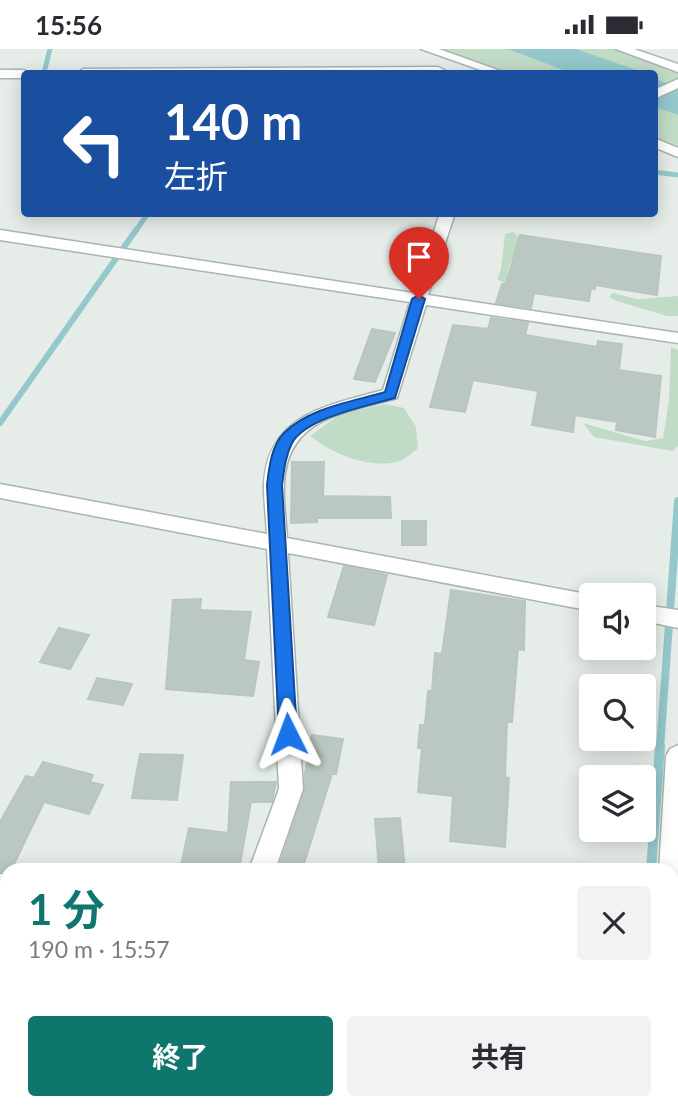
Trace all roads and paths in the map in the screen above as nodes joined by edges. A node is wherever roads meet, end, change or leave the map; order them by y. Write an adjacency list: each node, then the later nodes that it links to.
1 (428, 49): 5 (street)
2 (622, 49): 4 (street)
3 (640, 49): 4 (street)
4 (678, 68)
5 (491, 70)
6 (0, 74): 7 (street)
7 (21, 74)
8 (678, 83): 9 (street)
9 (658, 93)
10 (658, 144): 11 (street)
11 (678, 153)
12 (448, 217): 14 (street)
13 (0, 235): 14 (street)
14 (419, 299): 15 (street); 17 (street)
15 (678, 338)
16 (0, 491): 17 (street)
17 (279, 542): 18 (street); 22 (street)
18 (579, 600)
19 (656, 615): 20 (street)
20 (678, 619)
21 (678, 756): 23 (street)
22 (265, 863)
23 (673, 863)

